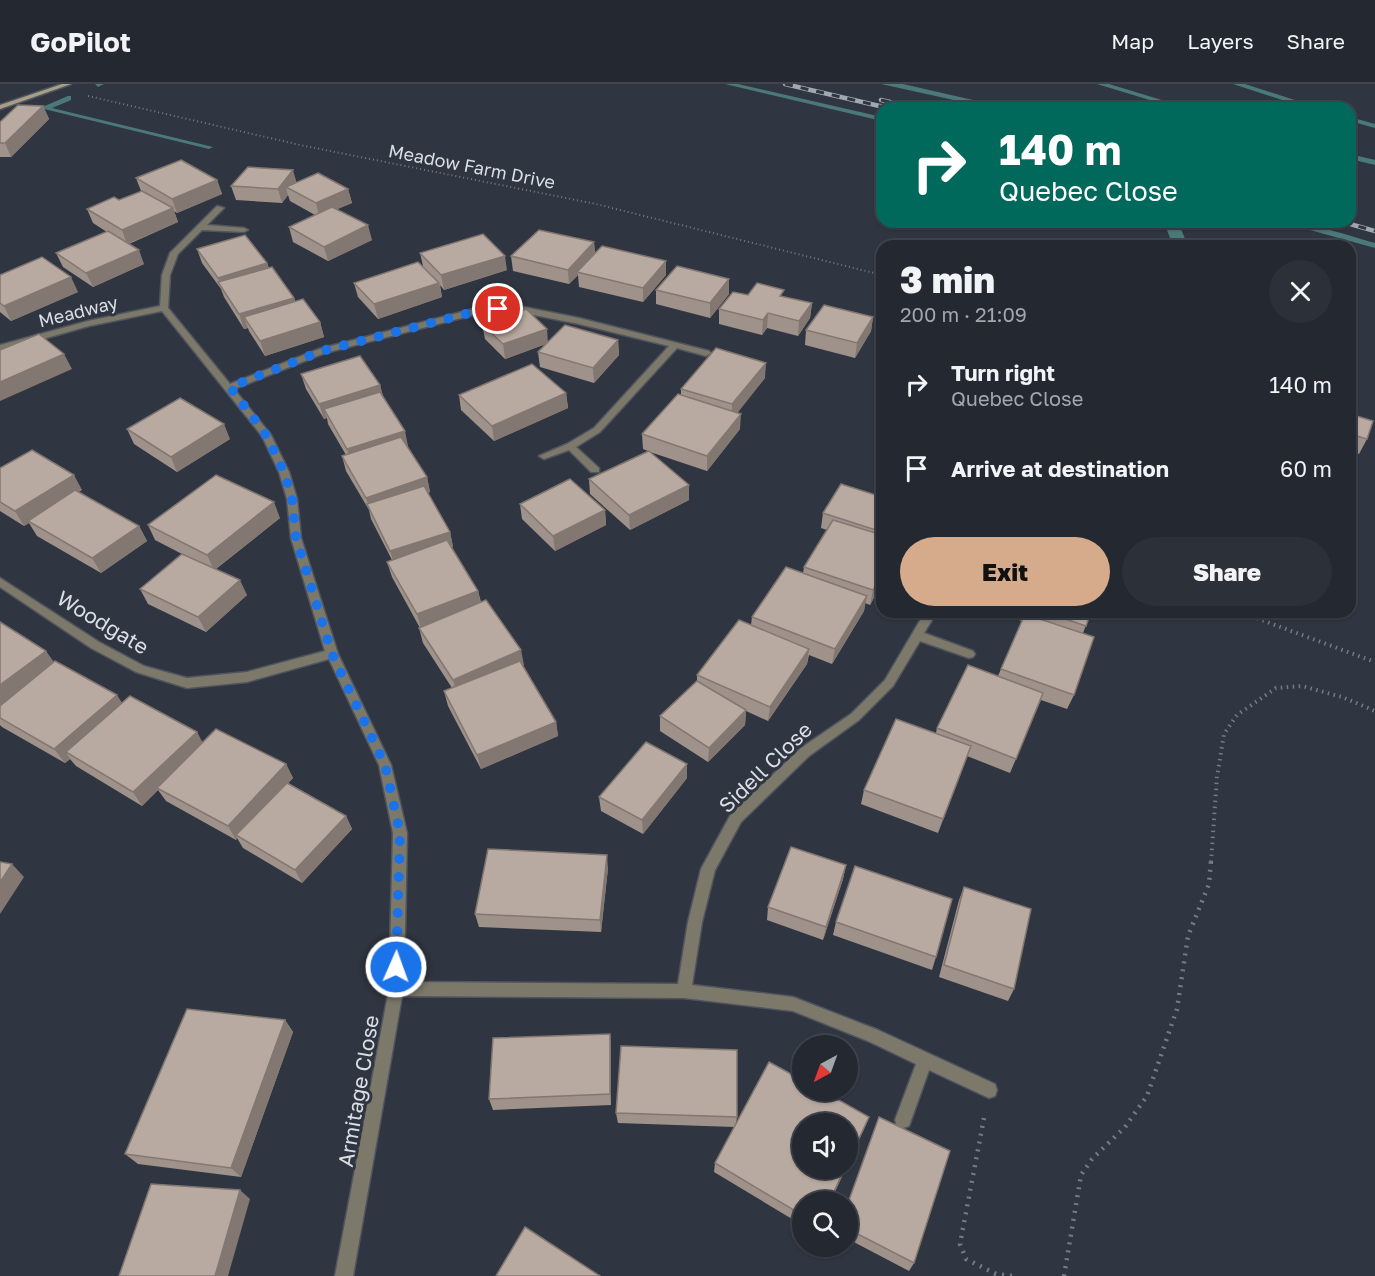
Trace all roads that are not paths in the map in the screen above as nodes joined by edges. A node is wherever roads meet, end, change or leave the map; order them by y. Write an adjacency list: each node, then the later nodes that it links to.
1 (68, 84): 2 (street)
2 (0, 107)
3 (220, 208): 4 (street)
4 (200, 227): 5 (street); 6 (street)
5 (244, 230)
6 (165, 308): 8 (street, Meadway); 10 (street, Armitage Close)
7 (674, 346): 9 (street); 10 (street); 11 (street)
8 (0, 348)
9 (706, 353)
10 (230, 387): 17 (street, Armitage Close)
11 (570, 446): 12 (street); 13 (street)
12 (544, 456)
13 (595, 470)
14 (0, 582): 17 (street, Woodgate)
15 (927, 618): 16 (street, Sidell Close)
16 (916, 635): 18 (street); 20 (street, Sidell Close)
17 (332, 654): 19 (street, Armitage Close)
18 (969, 654)
19 (396, 989): 20 (street); 24 (street, Armitage Close)
20 (684, 991): 21 (street)
21 (925, 1061): 22 (street); 23 (street)
22 (989, 1090)
23 (903, 1120)
24 (344, 1276)

